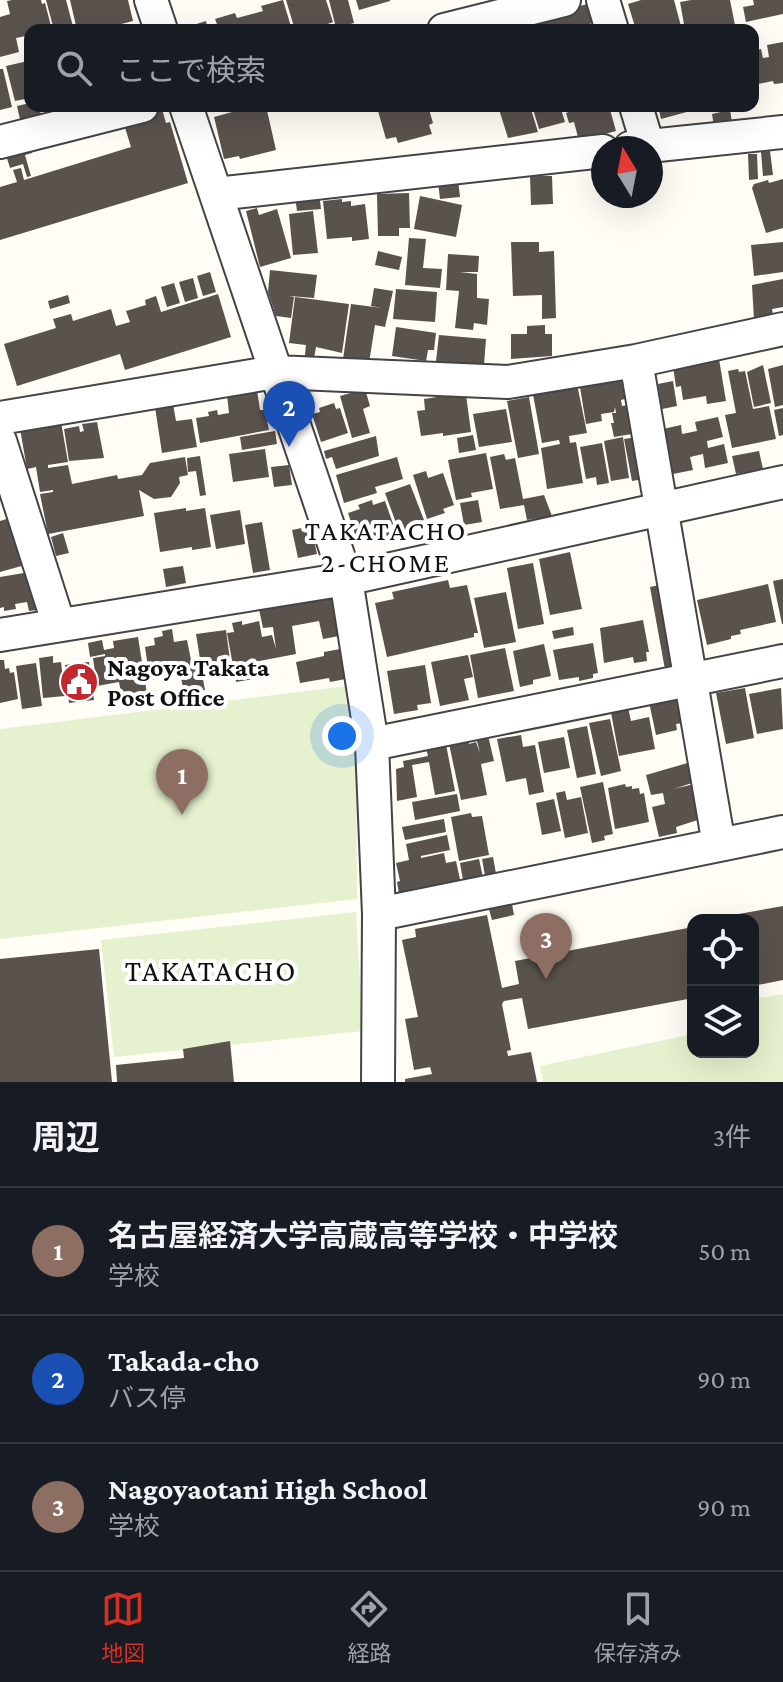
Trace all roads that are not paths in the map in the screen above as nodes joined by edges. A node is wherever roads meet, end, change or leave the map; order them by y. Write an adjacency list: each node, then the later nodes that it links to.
1 (151, 0): 4 (street)
2 (564, 0): 5 (street)
3 (603, 0): 6 (street)
4 (159, 24)
5 (468, 24)
6 (610, 24)
7 (118, 112): 12 (street)
8 (188, 112): 15 (street)
9 (636, 112): 11 (street)
10 (783, 132): 13 (street)
11 (638, 136)
12 (0, 142)
13 (663, 144)
14 (591, 152): 15 (street)
15 (216, 194): 18 (street)
16 (783, 329): 17 (street)
17 (636, 361): 18 (street); 22 (street)
18 (275, 372): 19 (street); 23 (street)
19 (0, 418)
20 (0, 441): 24 (street)
21 (783, 482): 22 (street)
22 (661, 509): 23 (street); 27 (street)
23 (346, 579): 24 (street); 28 (street)
24 (59, 625): 25 (street)
25 (0, 635)
26 (783, 661): 27 (street)
27 (690, 681): 28 (street); 30 (street)
28 (372, 744): 31 (street)
29 (783, 832): 30 (street)
30 (719, 845): 31 (street)
31 (379, 914): 32 (street)
32 (378, 1082)

